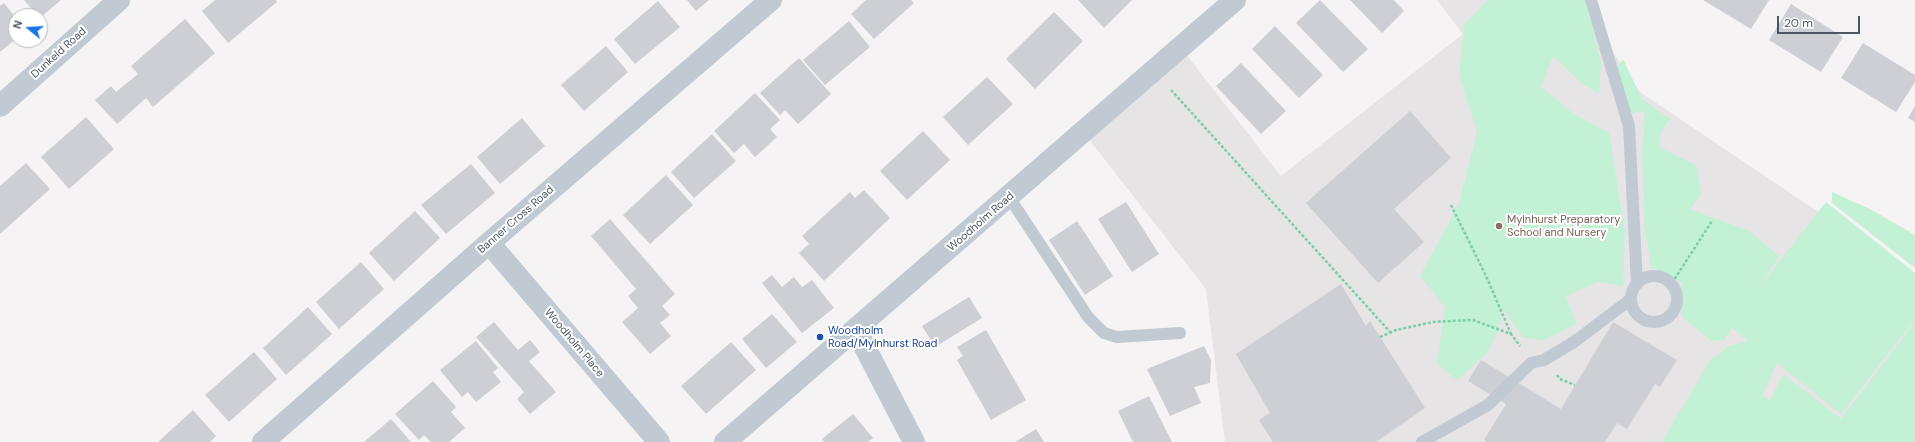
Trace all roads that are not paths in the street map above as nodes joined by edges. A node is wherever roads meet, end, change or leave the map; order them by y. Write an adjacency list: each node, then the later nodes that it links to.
1 (119, 0): 5 (street, Dunkeld Road)
2 (771, 0): 7 (street, Banner Cross Road)
3 (1235, 0): 6 (street, Woodholm Road)
4 (1591, 0): 8 (lane)
5 (0, 106)
6 (1009, 197): 10 (street, Woodholm Road); 11 (lane)
7 (490, 243): 12 (street, Banner Cross Road); 13 (street, Woodholm Place)
8 (1637, 284): 9 (lane); 9 (lane)
9 (1631, 299): 16 (lane)
10 (856, 330): 14 (street, Woodholm Road); 15 (street)
11 (1180, 332)
12 (263, 442)
13 (659, 442)
14 (725, 442)
15 (914, 442)
16 (1422, 442)

